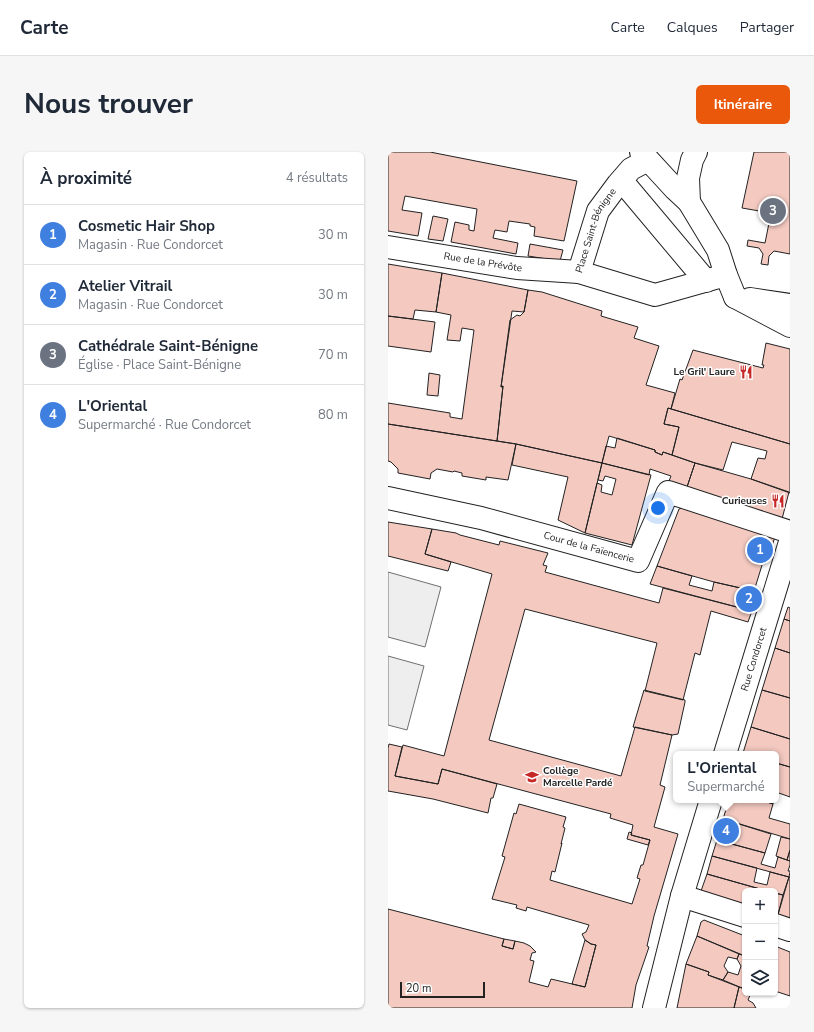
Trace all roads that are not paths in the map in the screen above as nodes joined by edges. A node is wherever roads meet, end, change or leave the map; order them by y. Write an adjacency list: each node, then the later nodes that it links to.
1 (696, 152): 4 (street)
2 (644, 156): 3 (street, Place Saint-Bénigne); 4 (street, Place Saint-Bénigne)
3 (622, 181): 6 (street, Place Saint-Bénigne); 7 (street, Place Saint-Bénigne)
4 (689, 202): 7 (street, Place Saint-Bénigne)
5 (388, 247): 6 (street, Rue de la Prévôte)
6 (579, 272): 7 (street, Place Saint-Bénigne)
7 (716, 278): 8 (street, Place Saint-Bénigne)
8 (735, 297): 9 (street); 10 (street)
9 (790, 305)
10 (790, 326)
11 (388, 498): 12 (street, Cour de la Faïencerie)
12 (790, 532)
13 (790, 542): 14 (street, Rue Condorcet)
14 (726, 751)
15 (710, 803): 16 (street)
16 (682, 896): 17 (street); 20 (street)
17 (742, 915)
18 (778, 926): 19 (street)
19 (790, 930)
20 (654, 1008)

